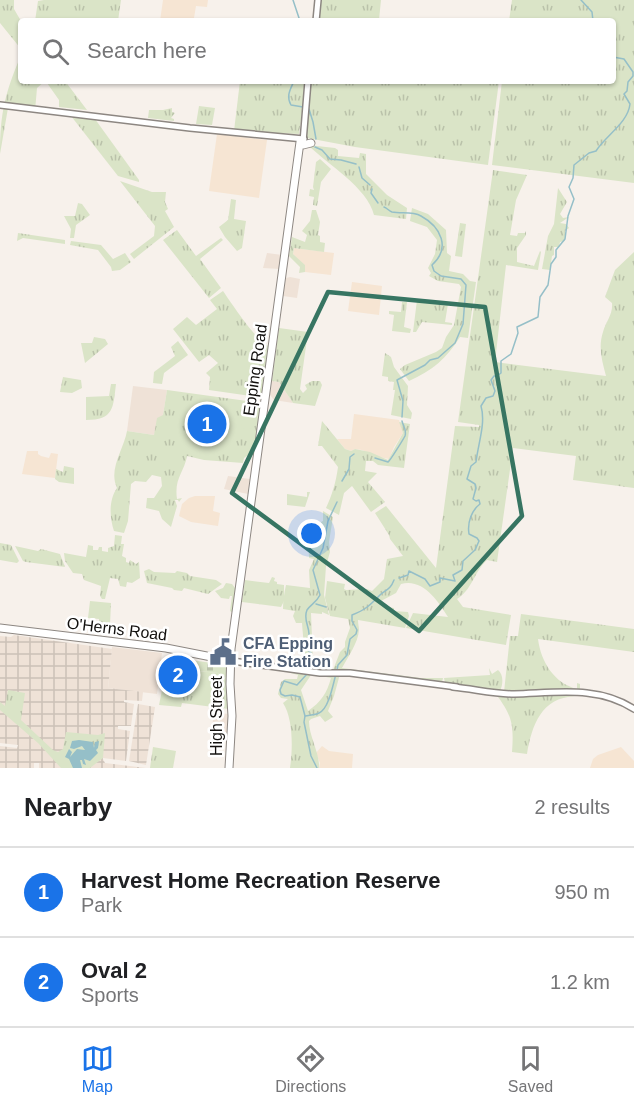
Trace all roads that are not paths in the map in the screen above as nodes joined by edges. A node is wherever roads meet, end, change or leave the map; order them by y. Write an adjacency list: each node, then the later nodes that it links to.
1 (318, 0): 2 (main road)
2 (316, 18)
3 (308, 84): 6 (main road, Epping Road)
4 (0, 105): 5 (main road)
5 (198, 129): 6 (main road); 6 (main road)
6 (302, 140): 8 (main road, Epping Road); 9 (main road, Epping Road)
7 (288, 205): 8 (main road)
8 (290, 214): 12 (main road, Epping Road)
9 (249, 536): 10 (main road); 12 (main road, Epping Road)
10 (250, 551)
11 (0, 630): 12 (main road, O'Herns Road)
12 (231, 663): 13 (main road); 14 (main road, High Street); 14 (main road, High Street)
13 (634, 711)
14 (230, 765)

